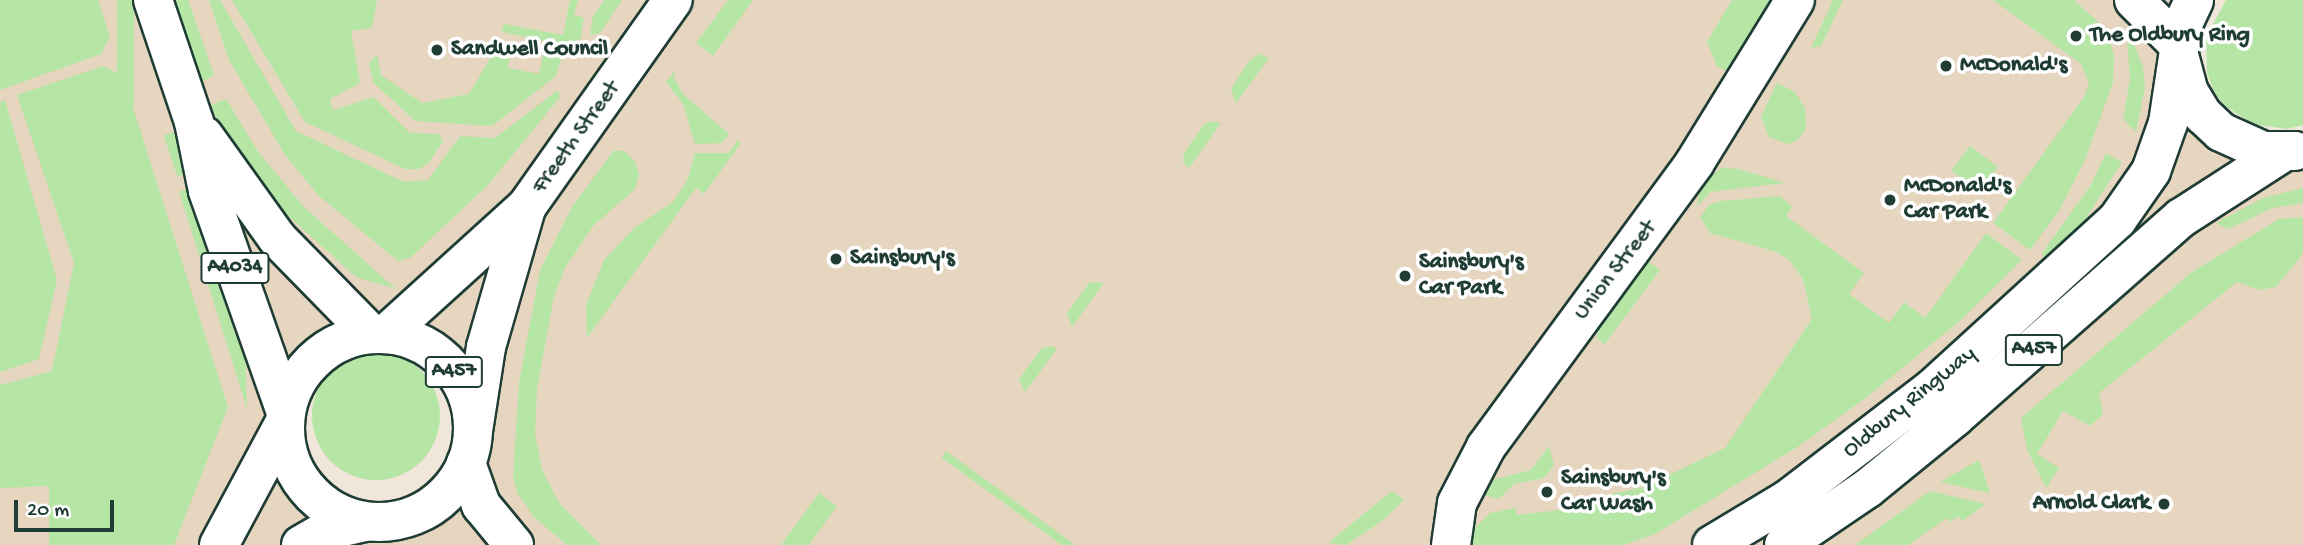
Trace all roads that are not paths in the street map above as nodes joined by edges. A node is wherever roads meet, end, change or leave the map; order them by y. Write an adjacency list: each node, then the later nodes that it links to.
1 (153, 0): 7 (main road, A4034)
2 (673, 0): 9 (main road, Freeth Street)
3 (1796, 0): 18 (main road, Union Street)
4 (2134, 0): 6 (main road)
5 (2194, 0): 6 (main road, Oldbury Ringway)
6 (2180, 51): 8 (main road, Oldbury Ringway / A457); 19 (main road, Oldbury Ringway)
7 (194, 122): 10 (main road, A4034); 11 (main road, A4034)
8 (2297, 151): 20 (main road, Oldbury Ringway / A457)
9 (527, 206): 10 (main road, Freeth Street); 12 (main road, Freeth Street)
10 (379, 334): 11 (main road); 12 (main road, A457)
11 (285, 418): 13 (main road); 14 (main road)
12 (470, 447): 13 (main road); 17 (main road, A457)
13 (380, 521): 15 (main road); 16 (main road)
14 (219, 545)
15 (300, 545)
16 (425, 545)
17 (513, 545)
18 (1451, 545)
19 (1712, 545)
20 (1784, 545)

